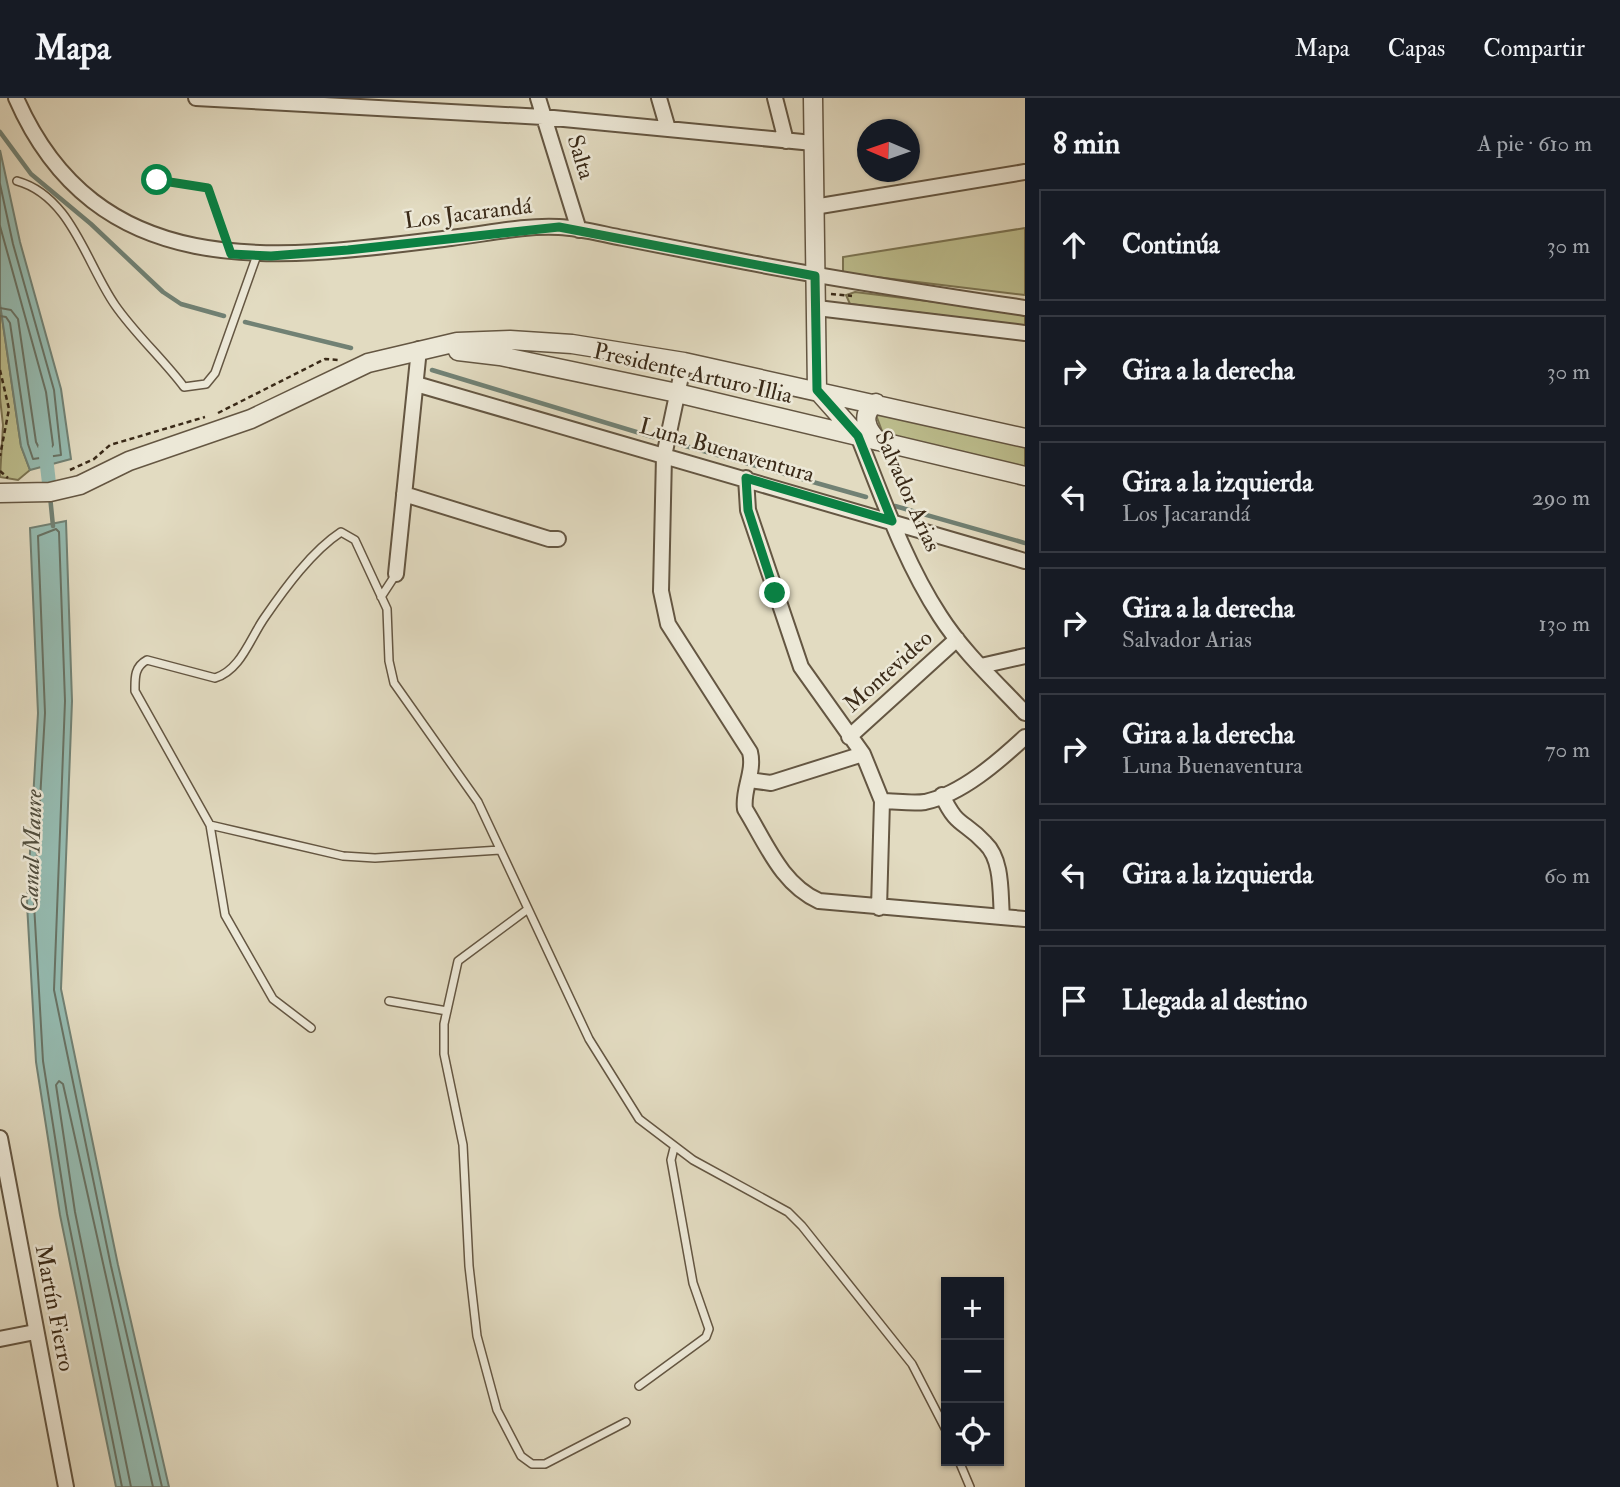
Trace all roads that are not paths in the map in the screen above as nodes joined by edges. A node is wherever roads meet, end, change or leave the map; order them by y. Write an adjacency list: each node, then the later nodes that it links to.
1 (16, 98): 17 (street, Los Jacarandá)
2 (196, 98): 7 (street)
3 (538, 98): 9 (street, Salta)
4 (659, 98): 10 (street)
5 (775, 98): 11 (street)
6 (813, 98): 12 (street)
7 (312, 101): 8 (street)
8 (419, 104): 9 (street)
9 (543, 117): 10 (street); 16 (street, Salta)
10 (668, 129): 11 (street)
11 (786, 141): 12 (street)
12 (813, 143): 15 (street)
13 (1025, 172): 15 (street)
14 (17, 181): 17 (lane)
15 (814, 207): 18 (street)
16 (579, 230): 17 (street, Los Jacarandá); 18 (street, Los Jacarandá)
17 (257, 255)
18 (815, 276): 19 (street); 20 (street, Los Jacarandá)
19 (817, 308): 21 (street); 25 (street)
20 (1025, 308)
21 (1025, 333)
22 (425, 349): 23 (street, Presidente Arturo Illia); 24 (street); 26 (street, Presidente Arturo Illia); 34 (street, Presidente Arturo Illia)
23 (684, 362): 25 (street, Presidente Arturo Illia); 26 (street)
24 (416, 384): 31 (street, Luna Buenaventura); 35 (street)
25 (817, 390): 27 (street, Presidente Arturo Illia); 28 (street, Salvador Arias)
26 (677, 393): 28 (street, Presidente Arturo Illia); 31 (street)
27 (876, 403): 29 (street, Presidente Arturo Illia); 30 (street)
28 (858, 436): 30 (street, Presidente Arturo Illia); 36 (street, Salvador Arias)
29 (1025, 438)
30 (878, 441): 32 (street, Presidente Arturo Illia)
31 (664, 456): 33 (street, Luna Buenaventura); 48 (street)
32 (1025, 476)
33 (746, 478): 36 (street, Luna Buenaventura); 45 (street)
34 (0, 493)
35 (404, 494): 37 (street); 39 (street)
36 (892, 521): 38 (street, Luna Buenaventura); 41 (street, Salvador Arias)
37 (558, 539)
38 (1025, 561)
39 (396, 574): 40 (lane)
40 (381, 597): 51 (lane); 52 (lane)
41 (957, 639): 43 (street, Salvador Arias); 45 (street, Montevideo)
42 (1025, 656): 43 (street)
43 (981, 666): 44 (street, Salvador Arias)
44 (1025, 713)
45 (849, 737): 47 (street)
46 (1025, 737): 49 (street)
47 (863, 754): 48 (street); 50 (street)
48 (750, 780): 53 (street)
49 (942, 794): 50 (street); 55 (street)
50 (881, 801): 53 (street)
51 (210, 825): 52 (lane); 59 (lane)
52 (500, 850): 54 (lane)
53 (878, 908): 55 (street)
54 (528, 909): 58 (lane); 61 (lane)
55 (1002, 917): 56 (street)
56 (1025, 919)
57 (389, 1001): 58 (lane)
58 (447, 1011): 66 (lane)
59 (311, 1028)
60 (0, 1138): 62 (street, Martín Fierro)
61 (674, 1148): 64 (lane); 65 (lane)
62 (35, 1332): 63 (street); 68 (street, Martín Fierro)
63 (0, 1339)
64 (639, 1386)
65 (941, 1420)
66 (626, 1422)
67 (962, 1466): 69 (lane)
68 (65, 1487)
69 (970, 1487)

